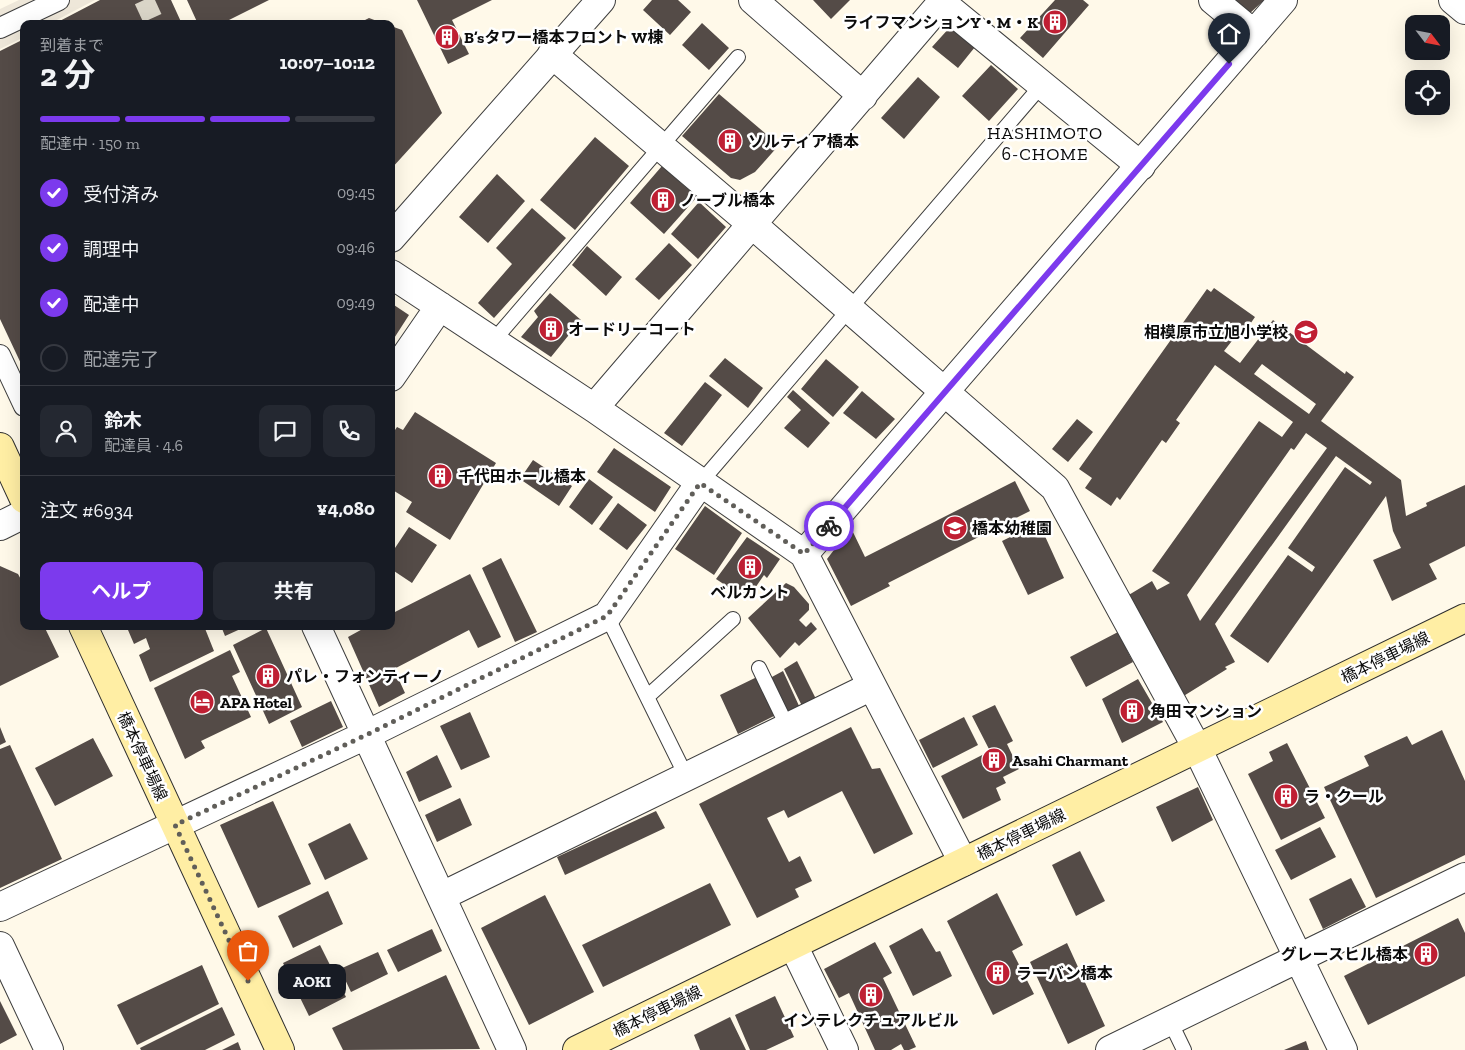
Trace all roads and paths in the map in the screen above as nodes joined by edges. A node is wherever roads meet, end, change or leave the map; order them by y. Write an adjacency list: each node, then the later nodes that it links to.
1 (60, 0): 9 (street)
2 (601, 0): 11 (street)
3 (753, 0): 14 (street)
4 (1213, 0): 10 (street)
5 (1284, 0): 10 (street)
6 (1453, 0): 8 (street)
7 (943, 1): 13 (street); 14 (street)
8 (1465, 10)
9 (0, 28)
10 (1254, 34): 16 (street)
11 (552, 54): 15 (street); 18 (street)
12 (738, 57): 15 (lane)
13 (1041, 86): 16 (street); 21 (lane)
14 (862, 96): 17 (street)
15 (660, 146): 17 (street); 22 (lane)
16 (1141, 166): 25 (street)
17 (753, 225): 21 (street); 27 (street)
18 (395, 233)
19 (395, 277): 20 (street)
20 (440, 306): 22 (street); 24 (street)
21 (850, 309): 25 (street); 29 (lane)
22 (494, 340): 27 (street)
23 (0, 355): 26 (street)
24 (395, 371)
25 (946, 392): 33 (street); 44 (street)
26 (20, 398)
27 (594, 408): 29 (street)
28 (0, 447): 30 (main road)
29 (700, 483): 33 (street); 34 (street)
30 (20, 490)
31 (20, 516): 32 (street)
32 (0, 526)
33 (804, 554): 40 (street)
34 (607, 616): 41 (lane); 43 (street)
35 (1465, 618): 44 (main road, 橋本停車場線)
36 (733, 619): 41 (lane)
37 (85, 630): 46 (main road, 橋本停車場線)
38 (318, 630): 43 (street)
39 (759, 668): 42 (lane)
40 (872, 686): 42 (street); 47 (street)
41 (647, 697): 45 (lane)
42 (788, 728): 45 (street)
43 (366, 735): 46 (street); 49 (street)
44 (1197, 748): 47 (main road, 橋本停車場線); 53 (street)
45 (687, 778): 49 (street)
46 (175, 825): 50 (street); 56 (main road, 橋本停車場線)
47 (963, 862): 51 (main road, 橋本停車場線)
48 (1465, 877): 53 (street)
49 (442, 896): 57 (street)
50 (0, 907)
51 (793, 945): 58 (main road, 橋本停車場線); 59 (street)
52 (0, 946): 55 (street)
53 (1299, 958): 54 (street); 62 (street)
54 (1170, 1021): 60 (street); 61 (lane)
55 (49, 1050)
56 (280, 1050)
57 (512, 1050)
58 (577, 1050)
59 (844, 1050)
60 (1110, 1050)
61 (1184, 1050)
62 (1343, 1050)

